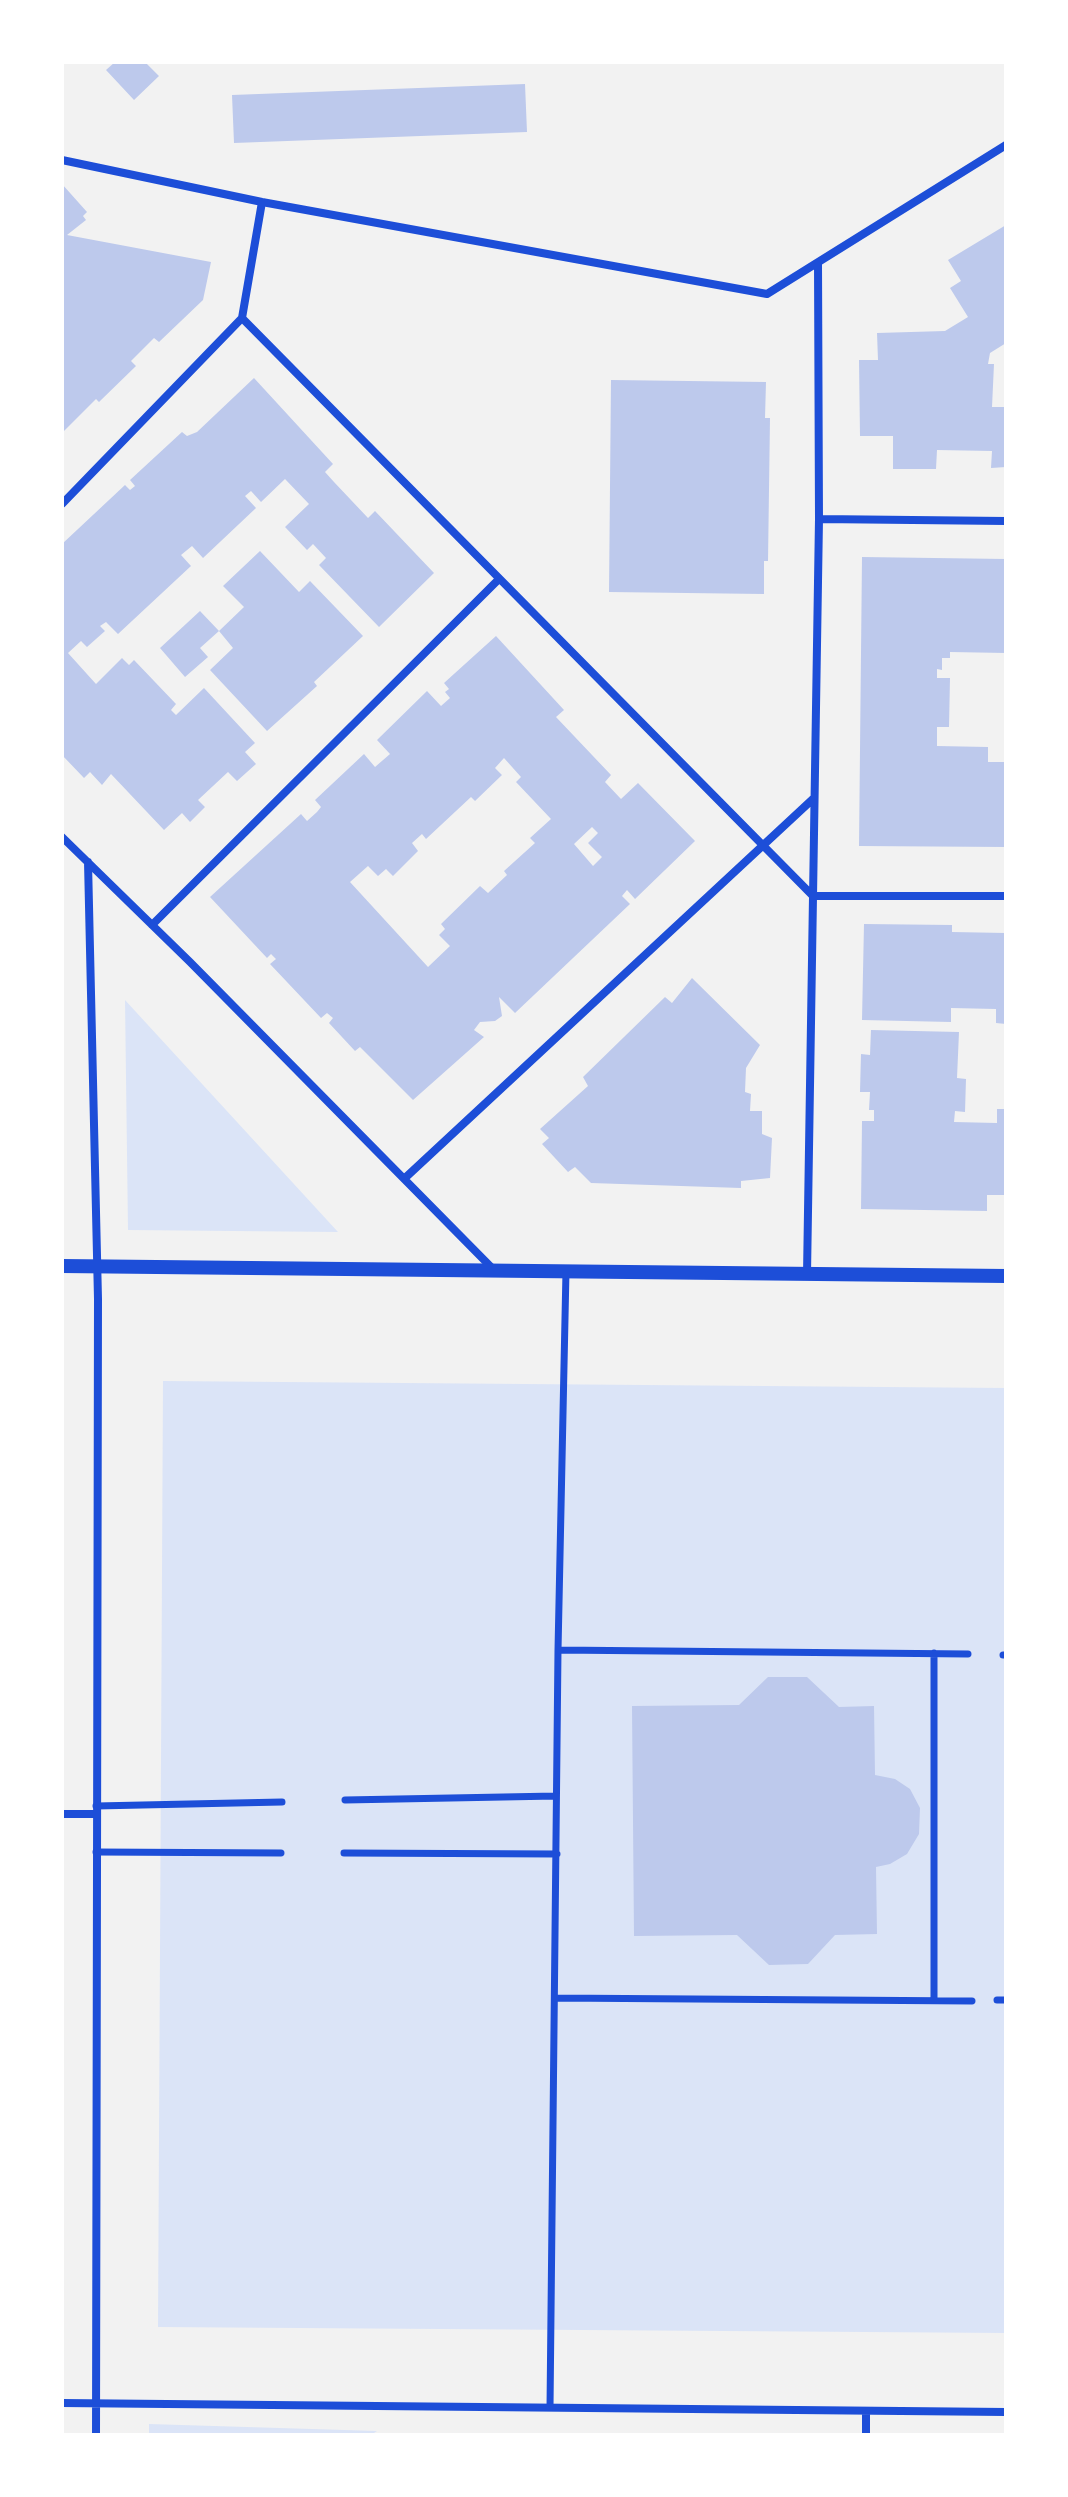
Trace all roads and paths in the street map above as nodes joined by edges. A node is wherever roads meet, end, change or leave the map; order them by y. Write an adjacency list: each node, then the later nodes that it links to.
1 (1006, 145): 4 (street)
2 (62, 160): 3 (street)
3 (262, 202): 4 (street); 5 (street)
4 (818, 263): 7 (street)
5 (242, 318): 6 (street); 9 (street)
6 (62, 504)
7 (819, 519): 8 (street); 10 (street)
8 (1006, 521)
9 (499, 579): 12 (street); 16 (street)
10 (814, 798): 12 (street); 14 (street)
11 (62, 837): 13 (street)
12 (763, 846): 14 (street); 17 (street)
13 (88, 862): 16 (street); 19 (street)
14 (813, 896): 15 (street); 22 (street)
15 (1006, 896)
16 (152, 925): 17 (street)
17 (405, 1178): 20 (street)
18 (62, 1266): 19 (street)
19 (98, 1267): 20 (street); 30 (street)
20 (494, 1270): 21 (street)
21 (566, 1271): 22 (street); 24 (street)
22 (807, 1274): 23 (street)
23 (1006, 1276)
24 (558, 1650): 25 (street); 27 (street)
25 (934, 1653): 26 (street); 37 (street)
26 (968, 1654)
27 (556, 1796): 28 (street); 35 (street)
28 (345, 1800)
29 (282, 1802): 30 (street)
30 (96, 1810): 31 (street); 32 (street)
31 (62, 1814)
32 (96, 1852): 33 (street); 40 (street)
33 (281, 1853)
34 (344, 1853): 35 (street)
35 (557, 1854): 36 (street)
36 (555, 1998): 37 (street); 41 (street)
37 (934, 2000): 38 (street)
38 (972, 2001)
39 (62, 2403): 40 (street)
40 (96, 2403): 41 (street); 44 (street)
41 (550, 2407): 42 (street)
42 (866, 2411): 43 (street); 45 (street)
43 (1006, 2412)
44 (96, 2435)
45 (866, 2435)

